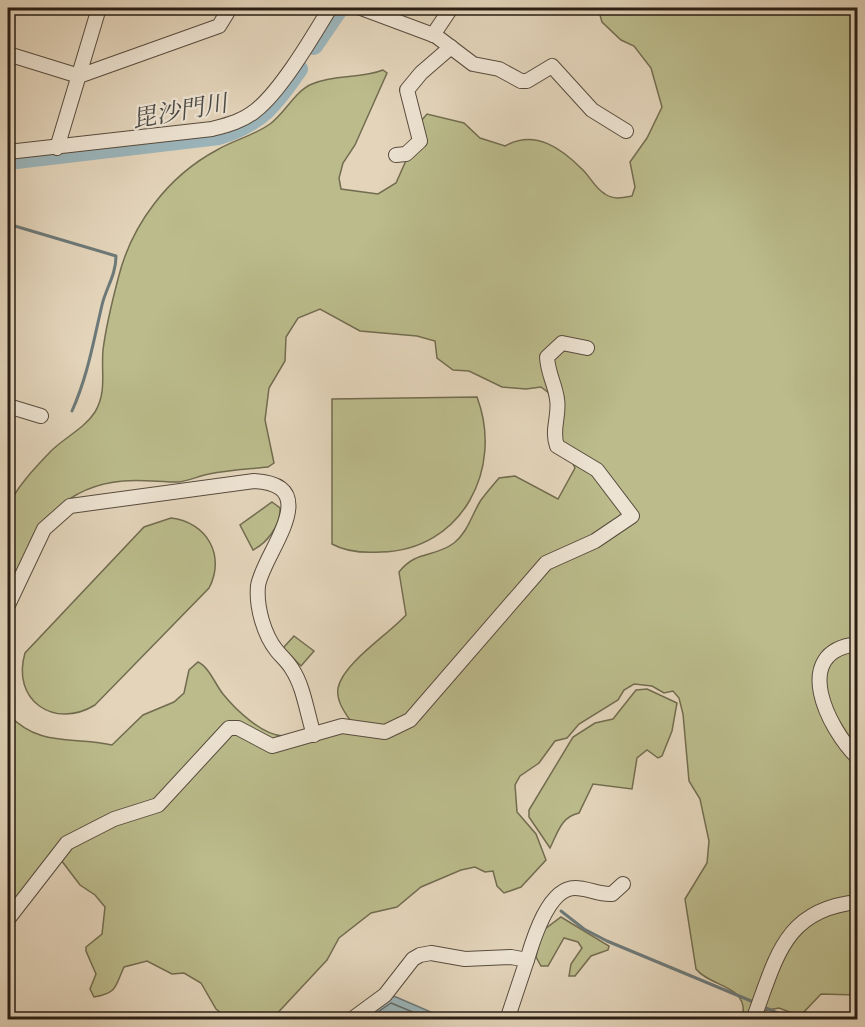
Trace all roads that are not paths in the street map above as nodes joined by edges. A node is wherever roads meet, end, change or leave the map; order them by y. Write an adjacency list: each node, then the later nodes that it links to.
1 (99, 8): 9 (street)
2 (230, 8): 9 (street)
3 (330, 8): 11 (street)
4 (361, 8): 6 (street)
5 (452, 8): 6 (street)
6 (433, 35): 7 (street)
7 (451, 47): 10 (street); 13 (street)
8 (8, 54): 9 (street)
9 (79, 76): 11 (street)
10 (626, 131)
11 (57, 148): 12 (street)
12 (8, 152)
13 (396, 155)
14 (587, 348): 19 (street)
15 (8, 406): 16 (street)
16 (41, 416)
17 (8, 605): 19 (street)
18 (858, 644): 20 (street)
19 (314, 735): 23 (street)
20 (858, 758)
21 (623, 884): 24 (street)
22 (858, 902): 27 (street)
23 (8, 919)
24 (527, 960): 25 (street); 26 (street)
25 (351, 1020)
26 (507, 1020)
27 (753, 1020)

